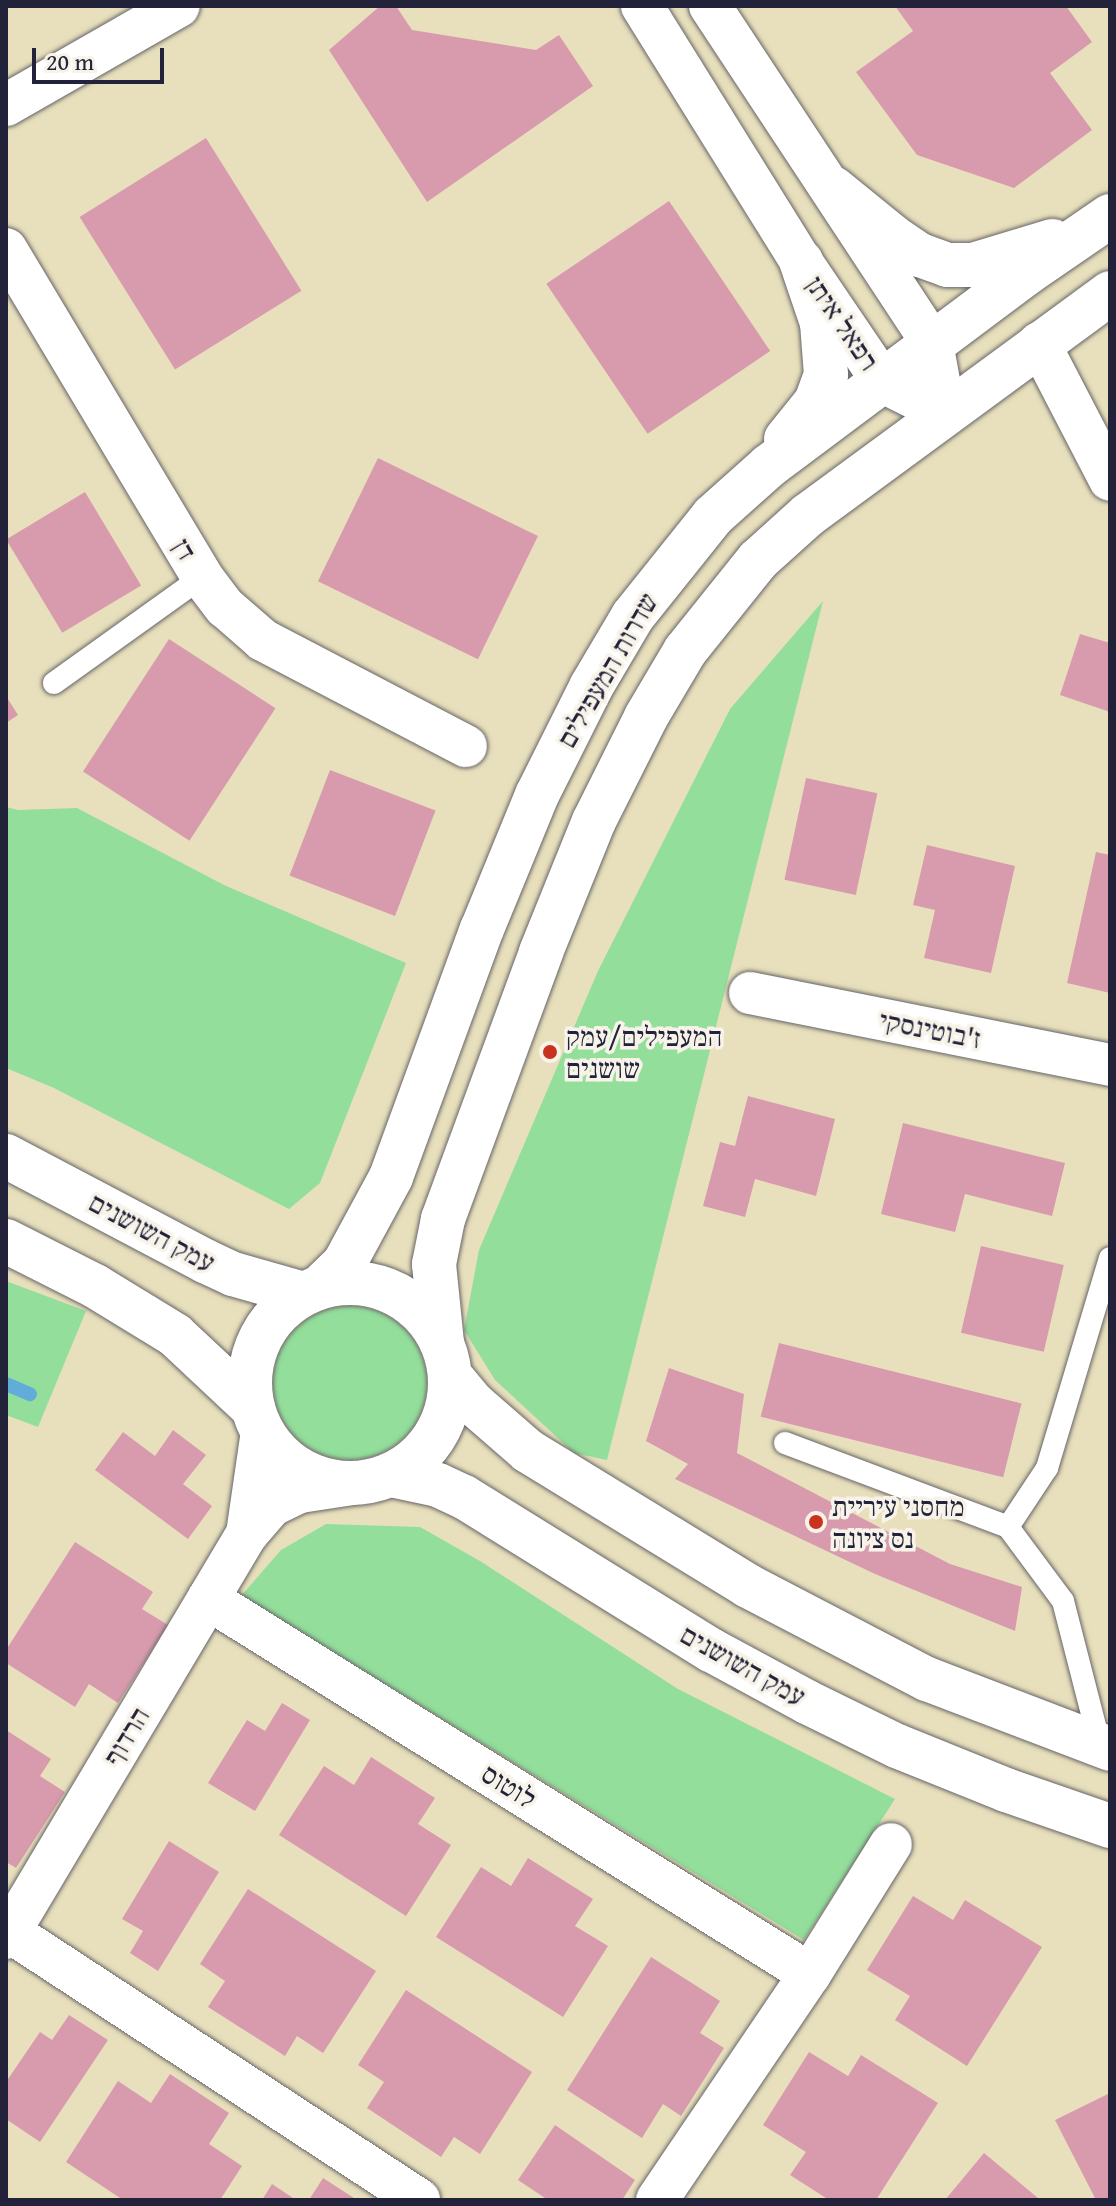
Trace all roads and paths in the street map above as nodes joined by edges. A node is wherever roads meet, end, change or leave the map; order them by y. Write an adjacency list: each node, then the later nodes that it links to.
1 (179, 6): 4 (street)
2 (642, 6): 8 (street, רפאל איתן)
3 (710, 6): 5 (street)
4 (6, 105)
5 (833, 188): 6 (street); 10 (street)
6 (1101, 222): 10 (street, שדרות המעפילים)
7 (6, 249): 16 (street, דן)
8 (801, 261): 12 (street, רפאל איתן); 14 (street)
9 (1110, 293): 11 (street, שדרות המעפילים)
10 (932, 343): 12 (street, שדרות המעפילים); 13 (street)
11 (1039, 343): 13 (street, שדרות המעפילים); 15 (street)
12 (883, 382): 13 (street, רפאל איתן); 14 (street, שדרות המעפילים)
13 (945, 413): 25 (street, שדרות המעפילים)
14 (756, 477): 24 (street, שדרות המעפילים)
15 (1110, 480)
16 (202, 577): 17 (lane); 18 (street, דן)
17 (54, 683)
18 (466, 746)
19 (750, 993): 20 (street, ז'בוטינסקי)
20 (1110, 1065)
21 (6, 1156): 24 (street, עמק השושנים)
22 (6, 1241): 26 (street)
23 (1110, 1258): 29 (lane)
24 (312, 1291): 25 (street); 26 (street)
25 (446, 1360): 28 (street); 32 (street)
26 (258, 1420): 28 (street); 30 (street, הרדוף)
27 (785, 1443): 29 (lane)
28 (371, 1480): 30 (street, הרדוף); 33 (street, עמק השושנים)
29 (1008, 1527): 32 (lane)
30 (247, 1534): 31 (street, הרדוף)
31 (208, 1599): 35 (street, הרדוף); 36 (street, לוטוס)
32 (1105, 1747)
33 (1110, 1826)
34 (891, 1844): 36 (street)
35 (8, 1935): 37 (street)
36 (810, 1974): 38 (street)
37 (419, 2200)
38 (657, 2200)

